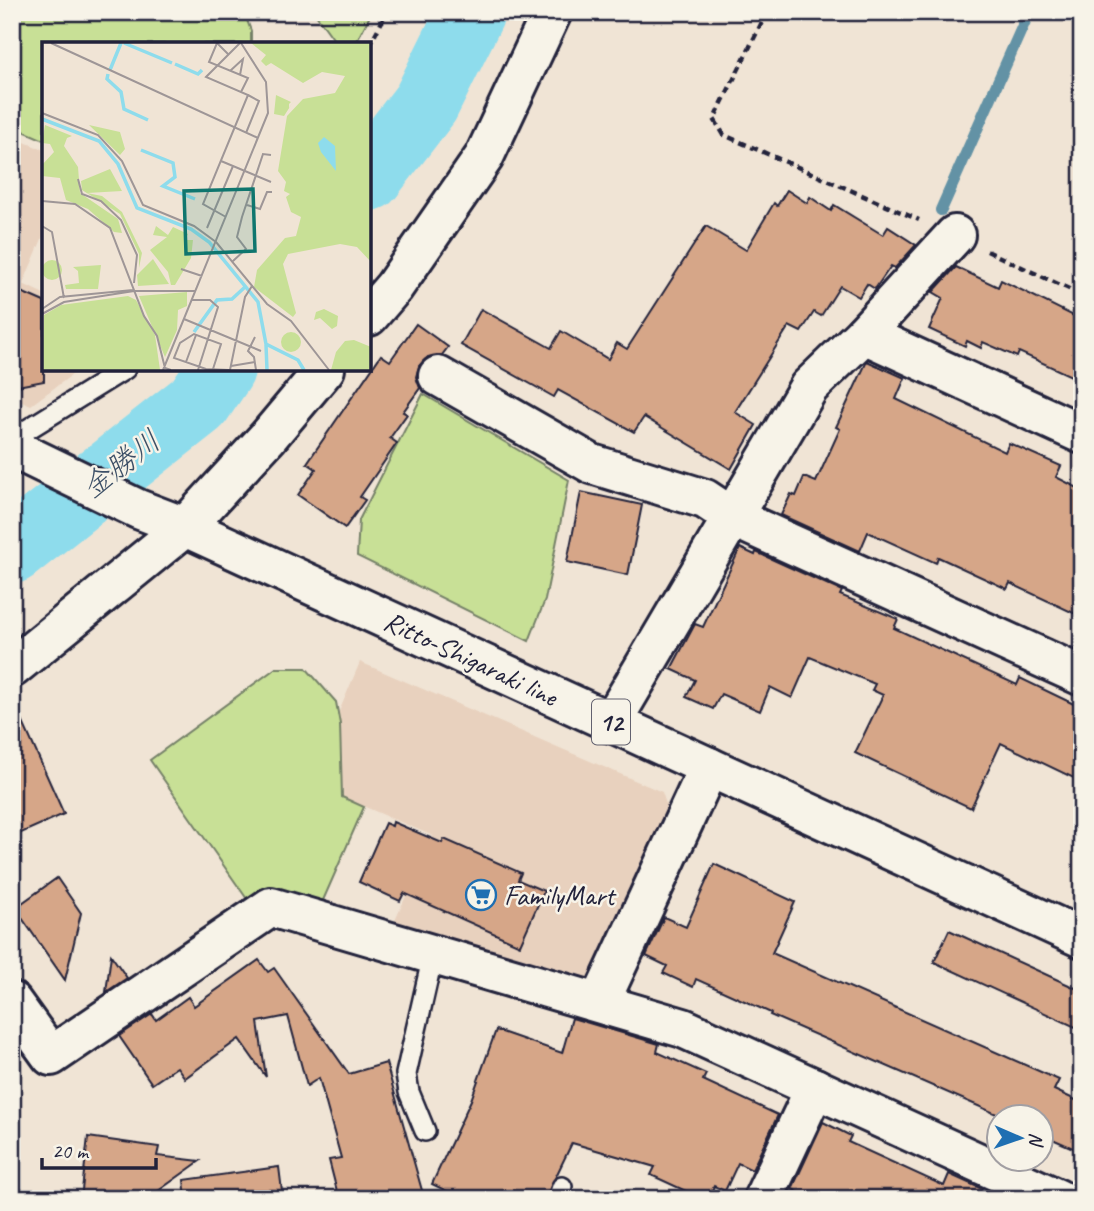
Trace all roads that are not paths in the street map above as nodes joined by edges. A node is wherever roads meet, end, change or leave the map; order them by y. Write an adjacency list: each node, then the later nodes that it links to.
1 (552, 12): 3 (street)
2 (955, 235): 4 (street)
3 (371, 314)
4 (864, 334): 8 (street); 10 (street)
5 (122, 371): 9 (lane)
6 (323, 371): 11 (street)
7 (438, 376): 10 (street)
8 (1082, 433)
9 (20, 448): 11 (street, Ritto-Shigaraki line / 12)
10 (732, 517): 13 (street); 14 (street)
11 (185, 527): 12 (street); 14 (street, Ritto-Shigaraki line / 12)
12 (12, 668)
13 (1082, 676)
14 (611, 723): 15 (street, Ritto-Shigaraki line / 12)
15 (709, 767): 16 (street, Ritto-Shigaraki line / 12); 19 (street)
16 (1082, 938)
17 (433, 955): 18 (street); 19 (street); 21 (lane)
18 (12, 1002)
19 (600, 1002): 20 (street)
20 (815, 1088): 22 (street); 23 (street)
21 (425, 1131)
22 (763, 1199)
23 (1058, 1199)

